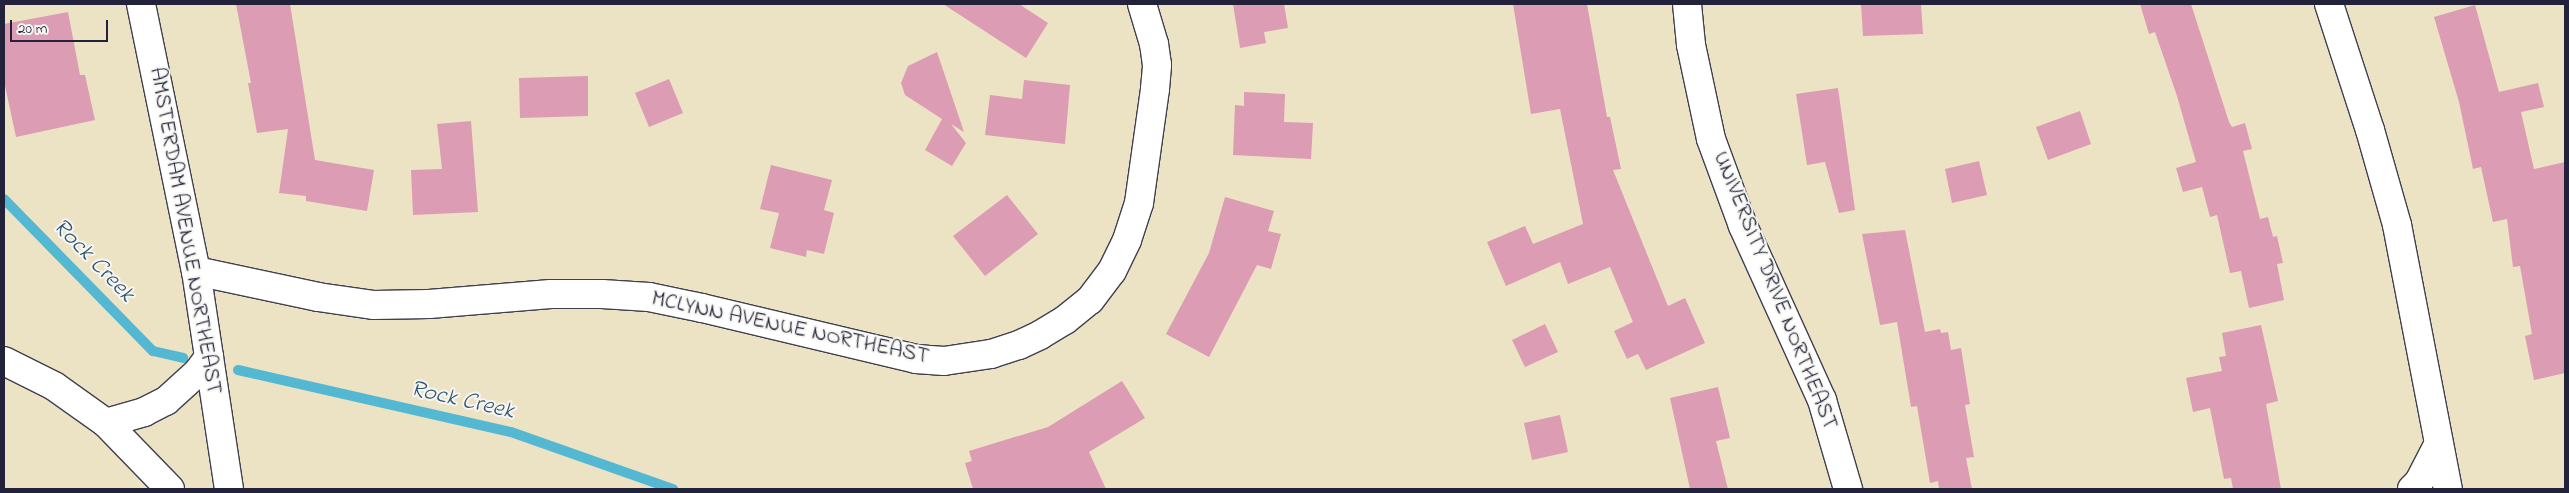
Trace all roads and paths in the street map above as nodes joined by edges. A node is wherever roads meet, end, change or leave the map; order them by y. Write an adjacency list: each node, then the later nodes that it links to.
1 (141, 4): 5 (street, AMSTERDAM AVENUE NORTHEAST)
2 (1142, 4): 5 (street, MCLYNN AVENUE NORTHEAST)
3 (1688, 4): 12 (street, UNIVERSITY DRIVE NORTHEAST)
4 (2329, 4): 9 (street)
5 (196, 271): 6 (street, AMSTERDAM AVENUE NORTHEAST)
6 (209, 358): 8 (street); 11 (street, AMSTERDAM AVENUE NORTHEAST)
7 (4, 361): 8 (street)
8 (106, 423): 10 (street)
9 (2438, 445): 13 (street); 14 (street)
10 (170, 489)
11 (229, 489)
12 (1848, 489)
13 (2412, 489)
14 (2448, 489)

